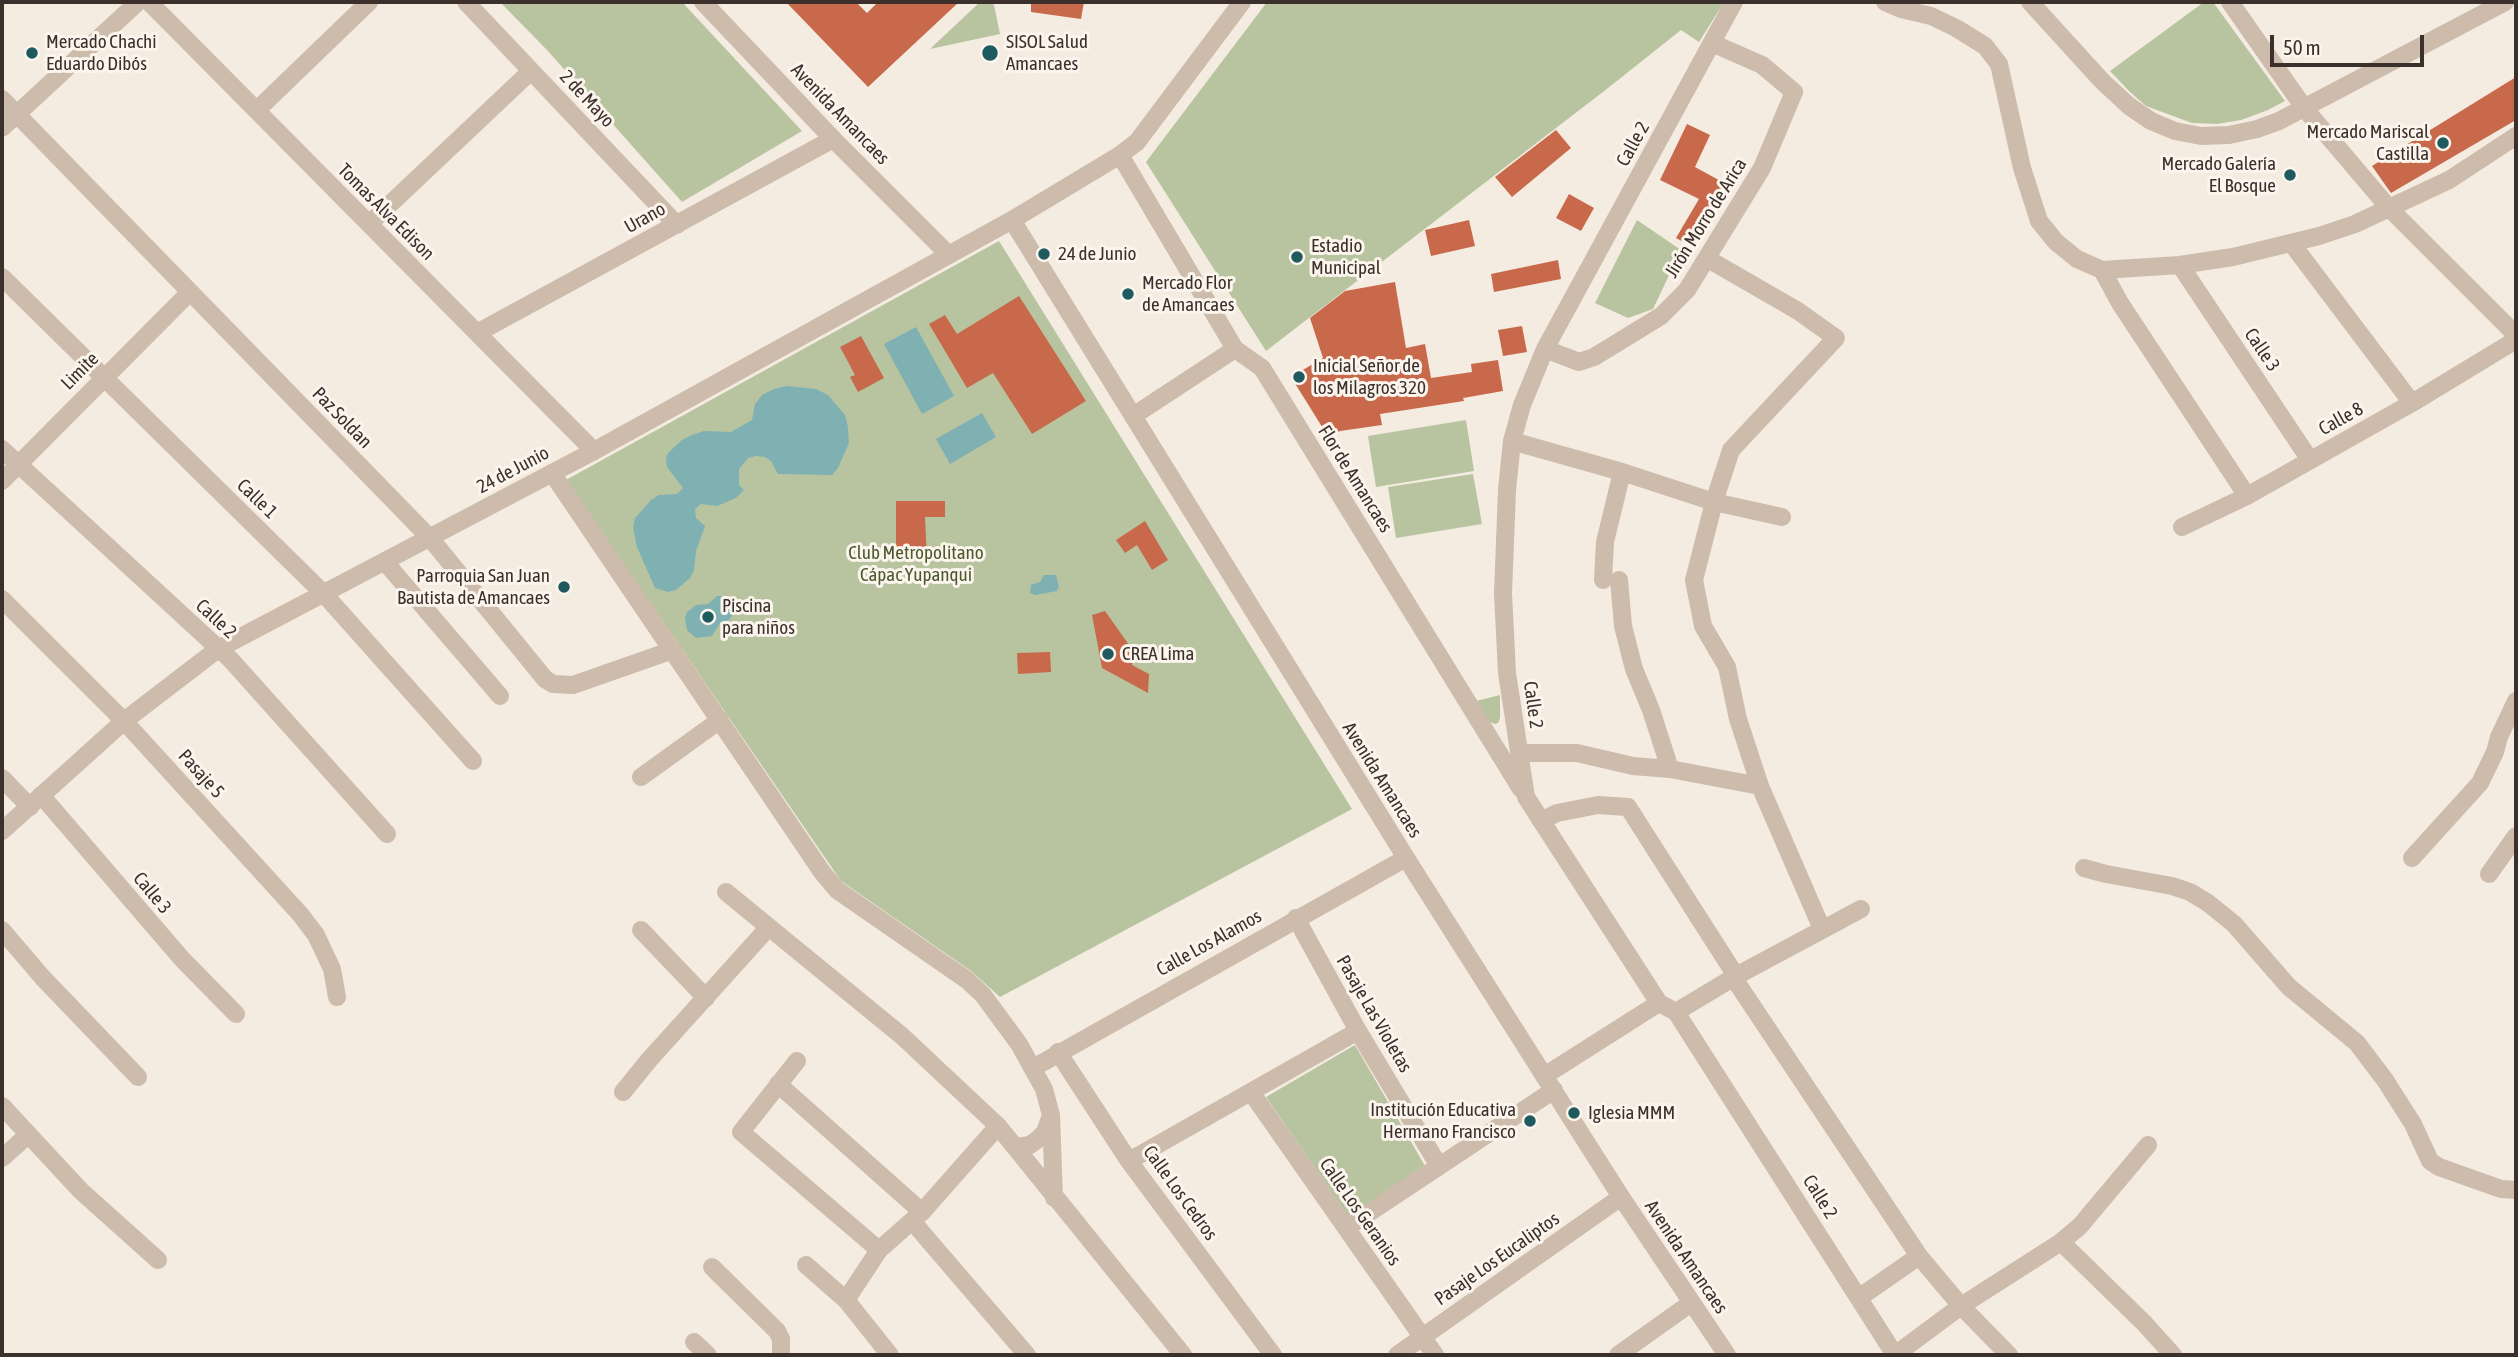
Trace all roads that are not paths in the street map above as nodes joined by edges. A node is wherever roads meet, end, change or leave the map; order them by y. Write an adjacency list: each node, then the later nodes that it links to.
1 (138, 2): 17 (street)
2 (149, 2): 16 (street, Tomas Alva Edison)
3 (369, 2): 16 (street)
4 (466, 2): 13 (street, 2 de Mayo)
5 (703, 2): 19 (street, Avenida Amancaes)
6 (1242, 2): 21 (street, 24 de Junio)
7 (1734, 2): 12 (street, Calle 2)
8 (1885, 2): 30 (street)
9 (2030, 2): 15 (street)
10 (2505, 2): 15 (street)
11 (2237, 4): 15 (street)
12 (1712, 43): 28 (street, Jirón Morro de Arica); 37 (street, Calle 2)
13 (531, 71): 24 (street); 25 (street, 2 de Mayo)
14 (2, 99): 17 (street, Paz Soldan)
15 (2305, 108): 22 (street)
16 (257, 110): 24 (street, Tomas Alva Edison)
17 (16, 113): 18 (street); 32 (street, Paz Soldan)
18 (2, 128)
19 (833, 139): 25 (street, Urano); 27 (street, Avenida Amancaes)
20 (2514, 142): 22 (street)
21 (1120, 155): 23 (street, 24 de Junio); 36 (street, Flor de Amancaes)
22 (2389, 208): 26 (street); 34 (street)
23 (1012, 220): 27 (street, 24 de Junio); 40 (street, Avenida Amancaes)
24 (369, 224): 33 (street, Tomas Alva Edison)
25 (677, 225): 33 (street, Urano)
26 (2292, 244): 29 (street); 39 (street)
27 (948, 254): 43 (street, 24 de Junio)
28 (1708, 259): 37 (street, Jirón Morro de Arica); 50 (street)
29 (2180, 265): 30 (street); 44 (street, Calle 3)
30 (2102, 270): 49 (street)
31 (2, 277): 38 (street, Calle 1)
32 (190, 292): 38 (street, Limite); 53 (street, Paz Soldan)
33 (477, 333): 43 (street, Tomas Alva Edison)
34 (2516, 335)
35 (2516, 340): 39 (street, Calle 8)
36 (1235, 349): 40 (street); 69 (street, Flor de Amancaes)
37 (1545, 349): 41 (street, Calle 2)
38 (103, 377): 45 (street, Limite); 55 (street, Calle 1)
39 (2412, 403): 44 (street, Calle 8)
40 (1133, 416): 75 (street, Avenida Amancaes)
41 (1512, 441): 46 (street); 63 (street, Calle 2)
42 (2, 449): 45 (street, Calle 2)
43 (594, 451): 47 (street, 24 de Junio)
44 (2310, 460): 49 (street, Calle 8)
45 (17, 464): 48 (street, Limite); 57 (street, Calle 2)
46 (1622, 472): 50 (street); 65 (street)
47 (552, 473): 53 (street, 24 de Junio); 58 (street)
48 (2, 481)
49 (2247, 496): 52 (street, Calle 8)
50 (1714, 502): 51 (street); 68 (street)
51 (1782, 517)
52 (2182, 527)
53 (430, 538): 54 (street, 24 de Junio); 58 (street, Paz Soldan)
54 (385, 562): 55 (street, 24 de Junio); 59 (street)
55 (324, 594): 57 (street, 24 de Junio); 64 (street, Calle 1)
56 (2, 600): 62 (street, Pasaje 5)
57 (218, 649): 62 (street, 24 de Junio); 73 (street, Calle 2)
58 (673, 650): 61 (street)
59 (500, 696)
60 (2516, 701): 76 (street)
61 (720, 720): 66 (street); 95 (street)
62 (124, 721): 70 (street, 24 de Junio); 87 (street, Pasaje 5)
63 (1519, 752): 65 (street); 69 (street, Calle 2)
64 (473, 761)
65 (1670, 769): 68 (street)
66 (641, 777)
67 (2, 778): 70 (street, Calle 3)
68 (1760, 786): 83 (street)
69 (1526, 797): 71 (street, Calle 2)
70 (36, 801): 72 (street, 24 de Junio); 91 (street, Calle 3)
71 (1541, 821): 86 (street); 89 (street, Calle 2)
72 (2, 831)
73 (387, 834)
74 (2516, 836): 78 (street)
75 (1406, 858): 81 (street, Calle Los Alamos); 97 (street, Avenida Amancaes)
76 (2412, 858)
77 (2084, 868): 110 (street)
78 (2489, 874)
79 (726, 892): 82 (street)
80 (1861, 909): 83 (street)
81 (1296, 918): 92 (street, Pasaje Las Violetas); 93 (street, Calle Los Alamos)
82 (768, 928): 88 (street); 103 (street)
83 (1822, 929): 86 (street)
84 (2, 930): 96 (street)
85 (642, 930): 88 (street)
86 (1735, 977): 90 (street); 117 (street)
87 (337, 997)
88 (706, 998): 99 (street)
89 (1659, 1003): 90 (street, Calle 2); 97 (street)
90 (1676, 1012): 121 (street, Calle 2)
91 (236, 1014)
92 (1359, 1031): 100 (street); 109 (street, Pasaje Las Violetas)
93 (1058, 1052): 95 (street, Calle Los Alamos); 108 (street, Calle Los Cedros)
94 (797, 1061): 98 (street)
95 (1033, 1068): 102 (street)
96 (138, 1077)
97 (1549, 1083): 109 (street); 111 (street, Avenida Amancaes)
98 (778, 1084): 113 (street); 116 (street)
99 (623, 1092)
100 (1251, 1092): 108 (street); 114 (street, Calle Los Geranios)
101 (2, 1106): 104 (street)
102 (1051, 1115): 106 (street); 112 (street)
103 (998, 1126): 106 (street); 113 (street)
104 (28, 1135): 107 (street); 118 (street)
105 (2148, 1145): 115 (street)
106 (1016, 1147): 112 (street)
107 (2, 1158)
108 (1129, 1161): 132 (street, Calle Los Cedros)
109 (1439, 1167): 114 (street)
110 (2516, 1190)
111 (1621, 1197): 123 (street, Avenida Amancaes); 125 (street, Pasaje Los Eucaliptos)
112 (1054, 1198): 131 (street)
113 (917, 1217): 116 (street); 130 (street)
114 (1346, 1228): 125 (street, Calle Los Geranios)
115 (2061, 1242): 124 (street); 139 (street)
116 (879, 1250): 122 (street)
117 (1919, 1256): 121 (street); 124 (street)
118 (158, 1260)
119 (806, 1265): 122 (street)
120 (712, 1267): 128 (street)
121 (1860, 1297): 137 (street, Calle 2)
122 (846, 1300): 129 (street)
123 (1691, 1303): 135 (street); 136 (street, Avenida Amancaes)
124 (1961, 1306): 137 (street); 138 (street)
125 (1422, 1338): 133 (street, Pasaje Los Eucaliptos); 134 (street, Calle Los Geranios)
126 (694, 1342): 127 (street)
127 (708, 1355)
128 (780, 1355)
129 (890, 1355)
130 (1027, 1355)
131 (1183, 1355)
132 (1273, 1355)
133 (1397, 1355)
134 (1435, 1355)
135 (1618, 1355)
136 (1727, 1355)
137 (1895, 1355)
138 (2009, 1355)
139 (2173, 1355)

